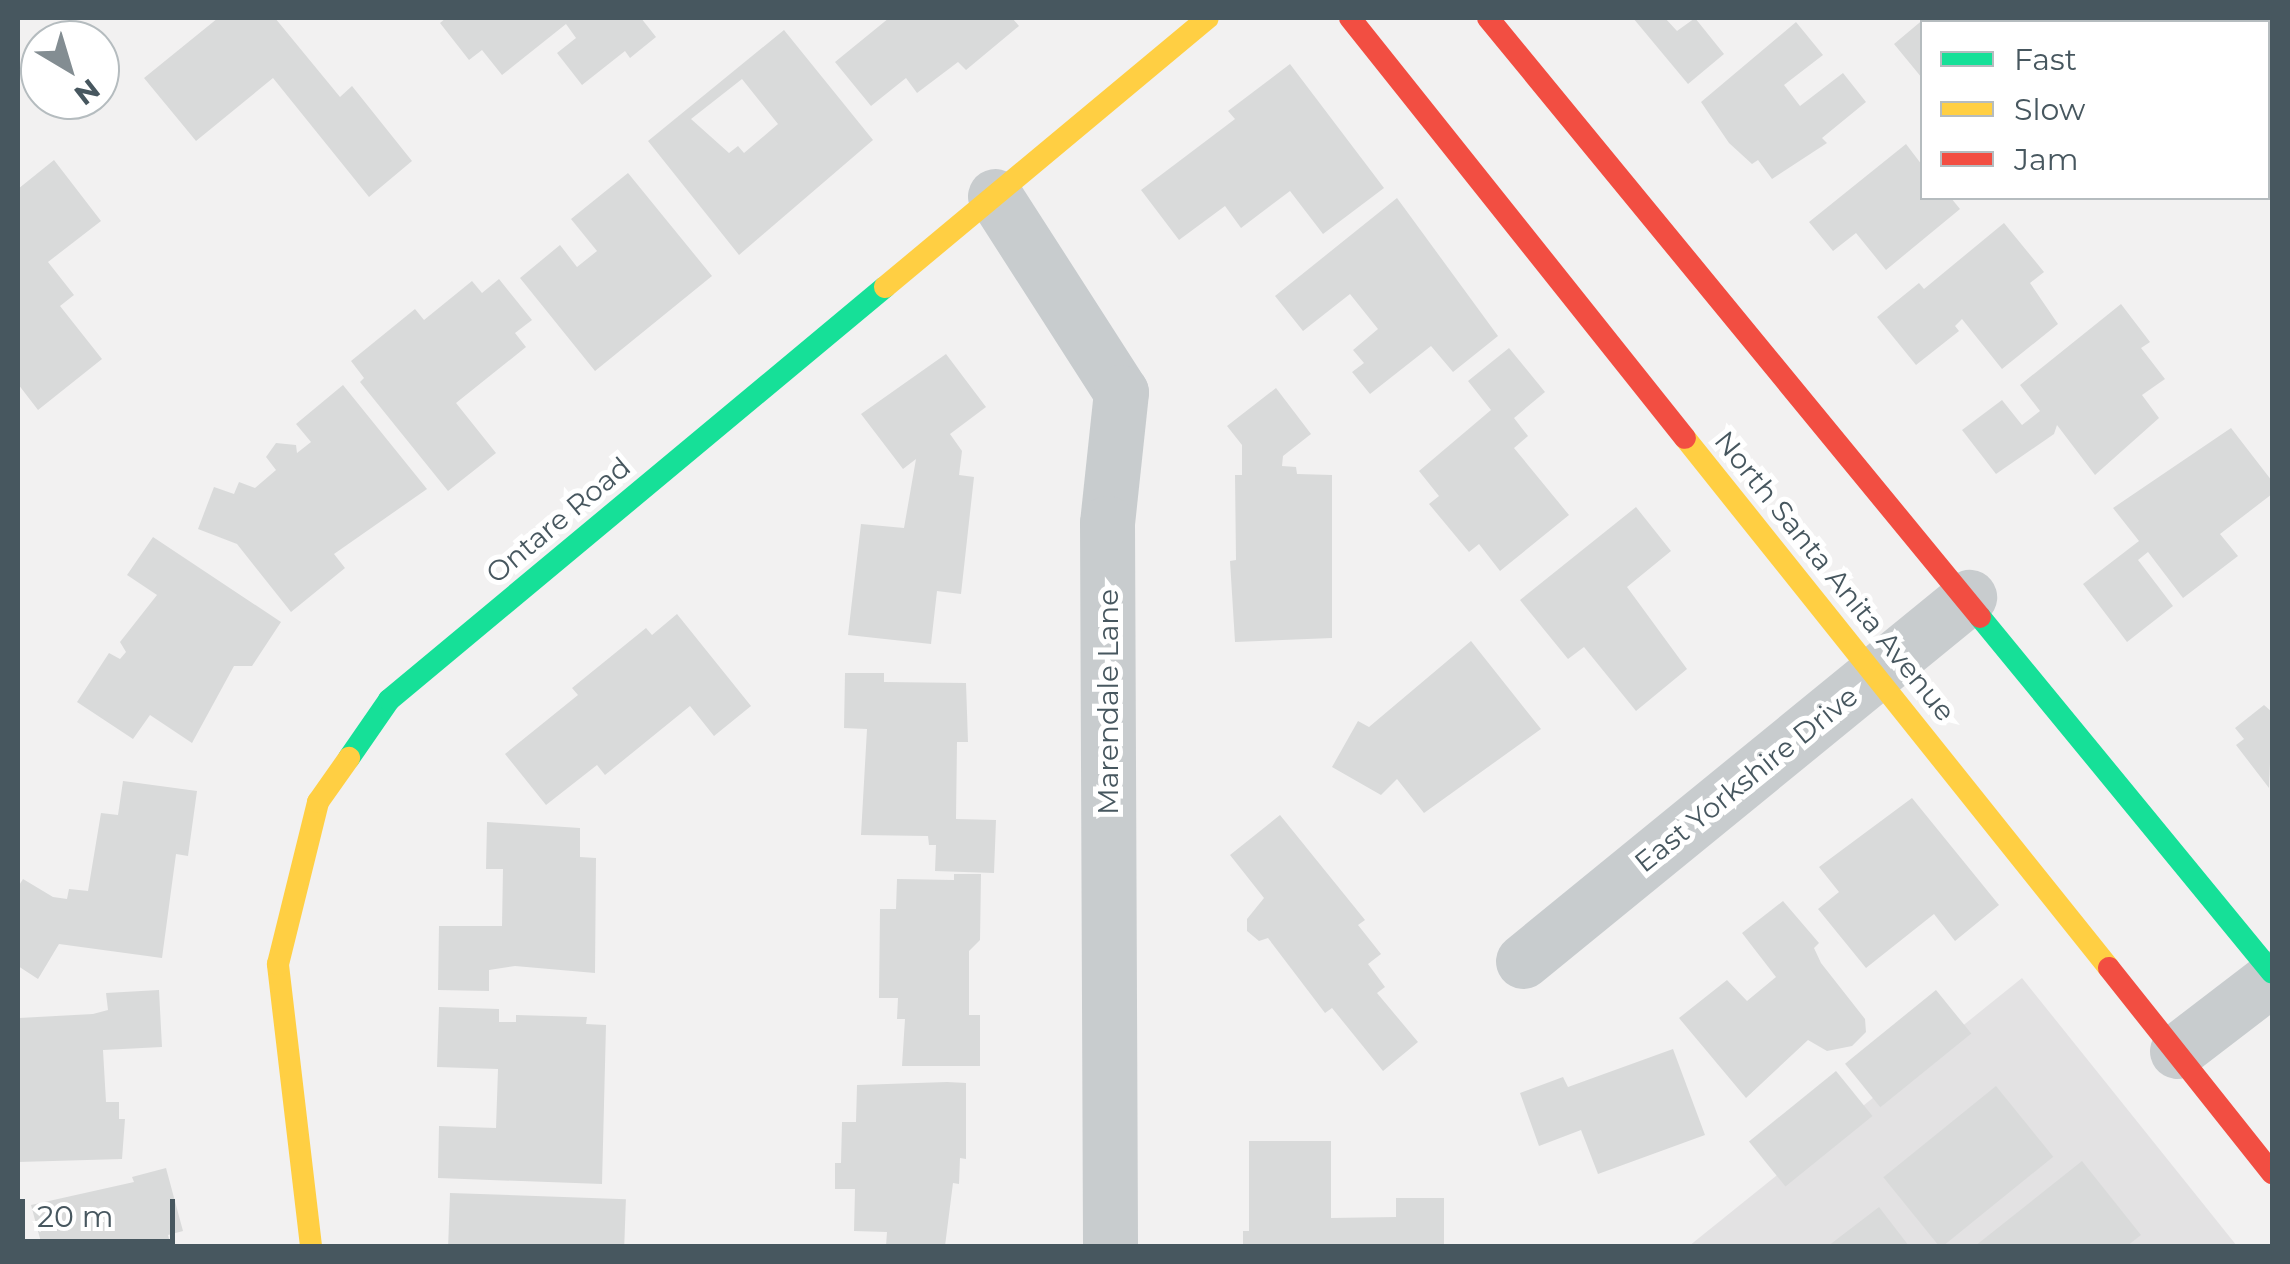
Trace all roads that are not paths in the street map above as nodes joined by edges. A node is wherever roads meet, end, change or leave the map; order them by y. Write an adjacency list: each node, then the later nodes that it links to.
1 (1208, 18): 4 (street, Ontare Road)
2 (1350, 18): 6 (street, North Santa Anita Avenue)
3 (1488, 18): 5 (street)
4 (995, 196): 11 (street, Ontare Road); 12 (street, Marendale Lane)
5 (1970, 596): 6 (street, East Yorkshire Drive); 8 (street)
6 (1875, 675): 7 (street, East Yorkshire Drive); 9 (street, North Santa Anita Avenue)
7 (1523, 960)
8 (2272, 976): 9 (street)
9 (2177, 1050): 10 (street, North Santa Anita Avenue)
10 (2272, 1173)
11 (311, 1246)
12 (1110, 1246)

